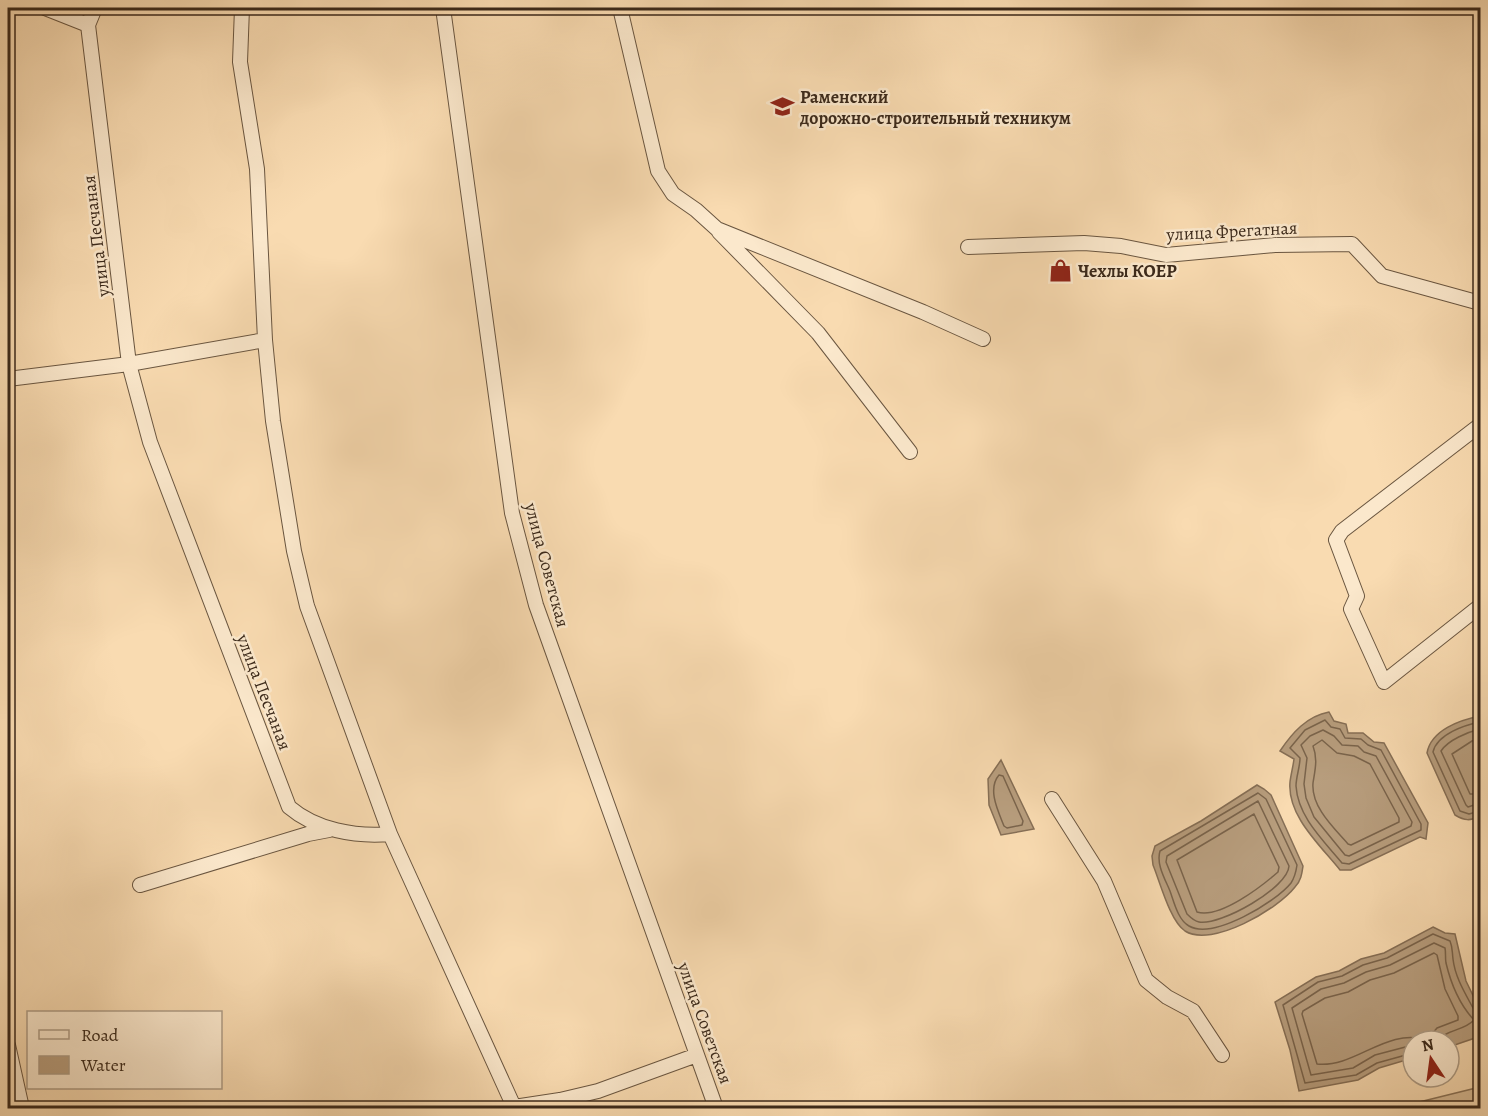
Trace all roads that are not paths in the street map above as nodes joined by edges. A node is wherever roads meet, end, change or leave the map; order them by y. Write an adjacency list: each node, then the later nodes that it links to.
1 (45, 8): 6 (street)
2 (95, 8): 6 (street, улица Песчаная)
3 (242, 8): 11 (street)
4 (443, 8): 22 (street, улица Советская)
5 (620, 8): 7 (street)
6 (88, 25): 12 (street, улица Песчаная)
7 (717, 229): 10 (street); 15 (street)
8 (968, 247): 9 (street, улица Фрегатная)
9 (1480, 303)
10 (983, 339)
11 (265, 340): 12 (street); 19 (street)
12 (129, 364): 13 (street); 18 (street, улица Песчаная)
13 (8, 379)
14 (1480, 425): 16 (street)
15 (910, 452)
16 (1480, 606)
17 (1052, 799): 23 (street)
18 (334, 829): 19 (street, улица Песчаная); 20 (street)
19 (390, 834): 25 (street)
20 (140, 885)
21 (8, 1045): 24 (street)
22 (697, 1055): 25 (street); 26 (street, улица Советская)
23 (1222, 1055)
24 (22, 1108)
25 (511, 1108)
26 (716, 1108)

